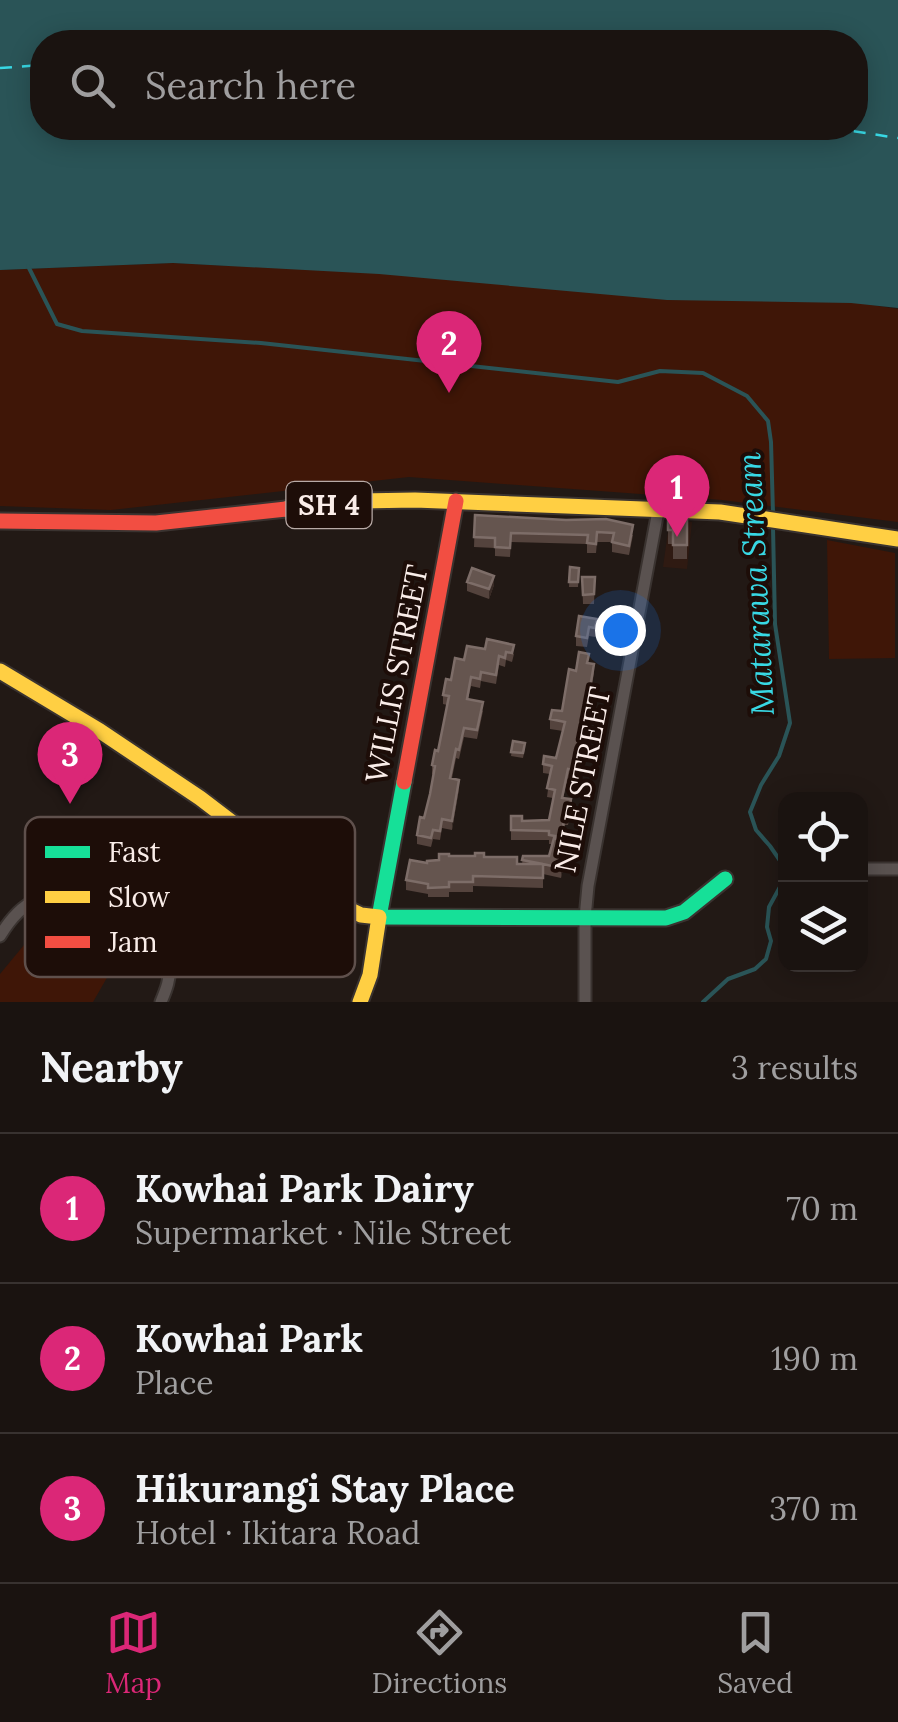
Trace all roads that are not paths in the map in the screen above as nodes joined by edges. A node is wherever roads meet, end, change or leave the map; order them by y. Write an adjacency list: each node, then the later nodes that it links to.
1 (456, 501): 2 (street, SH 4); 3 (street, SH 4); 12 (street, WILLIS STREET)
2 (658, 510): 4 (street, SH 4); 13 (street, NILE STREET)
3 (0, 521)
4 (898, 540)
5 (0, 671): 6 (street)
6 (225, 817)
7 (868, 869): 8 (street)
8 (898, 869)
9 (725, 879): 13 (street)
10 (25, 907): 14 (street)
11 (355, 912): 12 (street)
12 (379, 916): 13 (street); 17 (street, WILLIS STREET)
13 (585, 918): 18 (street, NILE STREET)
14 (0, 936)
15 (170, 977): 16 (street)
16 (161, 1002)
17 (360, 1002)
18 (584, 1002)

